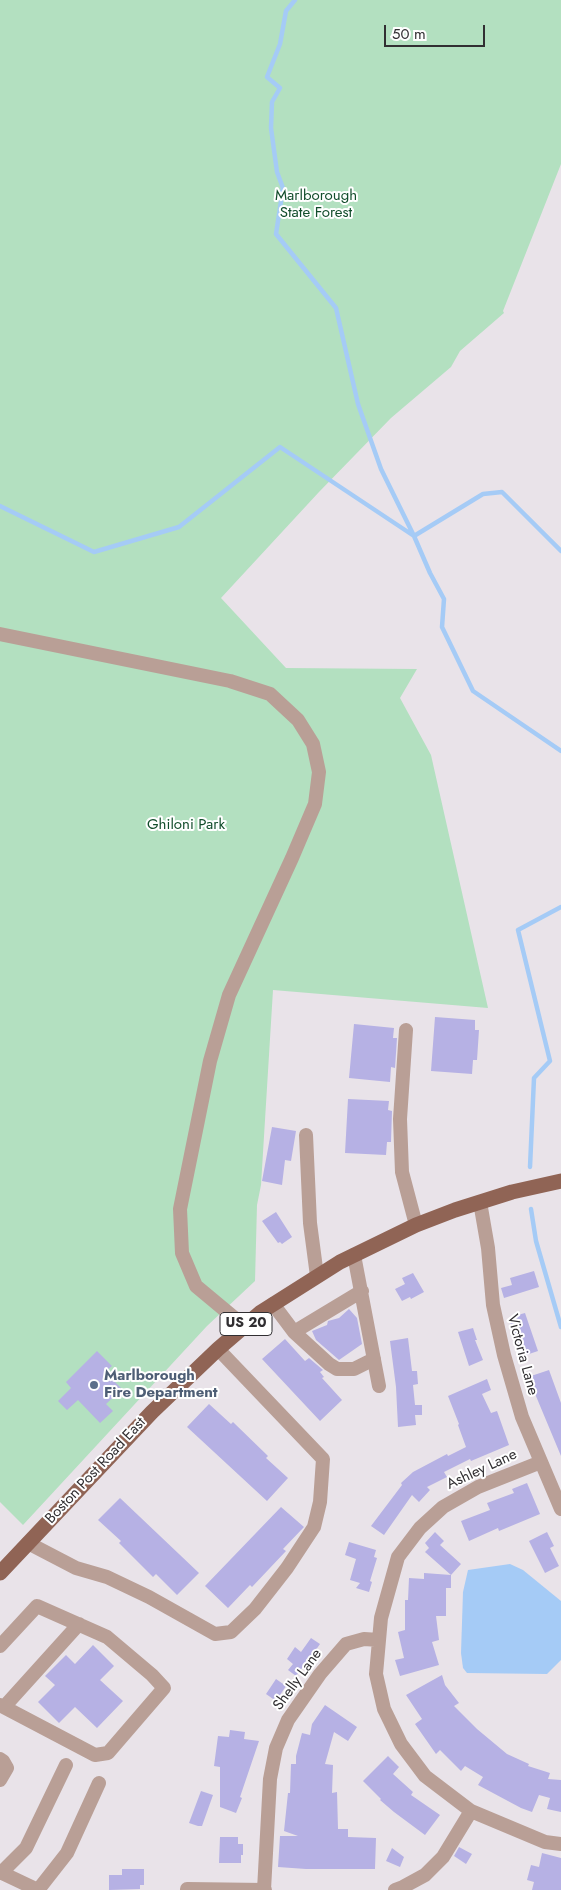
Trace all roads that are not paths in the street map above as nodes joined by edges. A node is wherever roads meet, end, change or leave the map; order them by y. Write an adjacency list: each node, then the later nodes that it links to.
1 (0, 634): 11 (street)
2 (406, 1030): 6 (street)
3 (306, 1135): 8 (street)
4 (561, 1181): 5 (main road, Boston Post Road East / US 20)
5 (480, 1202): 6 (main road, Boston Post Road East / US 20); 16 (street, Victoria Lane)
6 (416, 1225): 7 (main road, Boston Post Road East / US 20)
7 (354, 1255): 8 (main road, Boston Post Road East / US 20); 9 (street)
8 (317, 1276): 10 (main road, Boston Post Road East / US 20)
9 (362, 1291): 12 (street); 14 (street)
10 (274, 1304): 11 (main road, Boston Post Road East / US 20); 12 (street)
11 (244, 1326): 13 (main road, Boston Post Road East / US 20)
12 (294, 1332): 14 (street)
13 (218, 1349): 18 (main road, Boston Post Road East / US 20); 18 (street)
14 (374, 1359): 15 (street)
15 (379, 1386)
16 (541, 1462): 17 (street, Victoria Lane); 21 (street, Ashley Lane)
17 (561, 1509)
18 (28, 1543): 19 (main road, Boston Post Road East / US 20)
19 (0, 1573)
20 (78, 1624): 22 (street); 23 (street); 23 (street)
21 (379, 1640): 28 (street, Ashley Lane); 32 (street, Shelly Lane)
22 (0, 1646)
23 (2, 1706)
24 (0, 1759): 26 (street)
25 (66, 1765): 30 (street)
26 (0, 1780)
27 (99, 1783): 30 (street)
28 (471, 1811): 29 (street, Ashley Lane); 33 (street)
29 (561, 1844)
30 (1, 1873)
31 (187, 1889): 32 (street)
32 (264, 1890)
33 (395, 1890)

